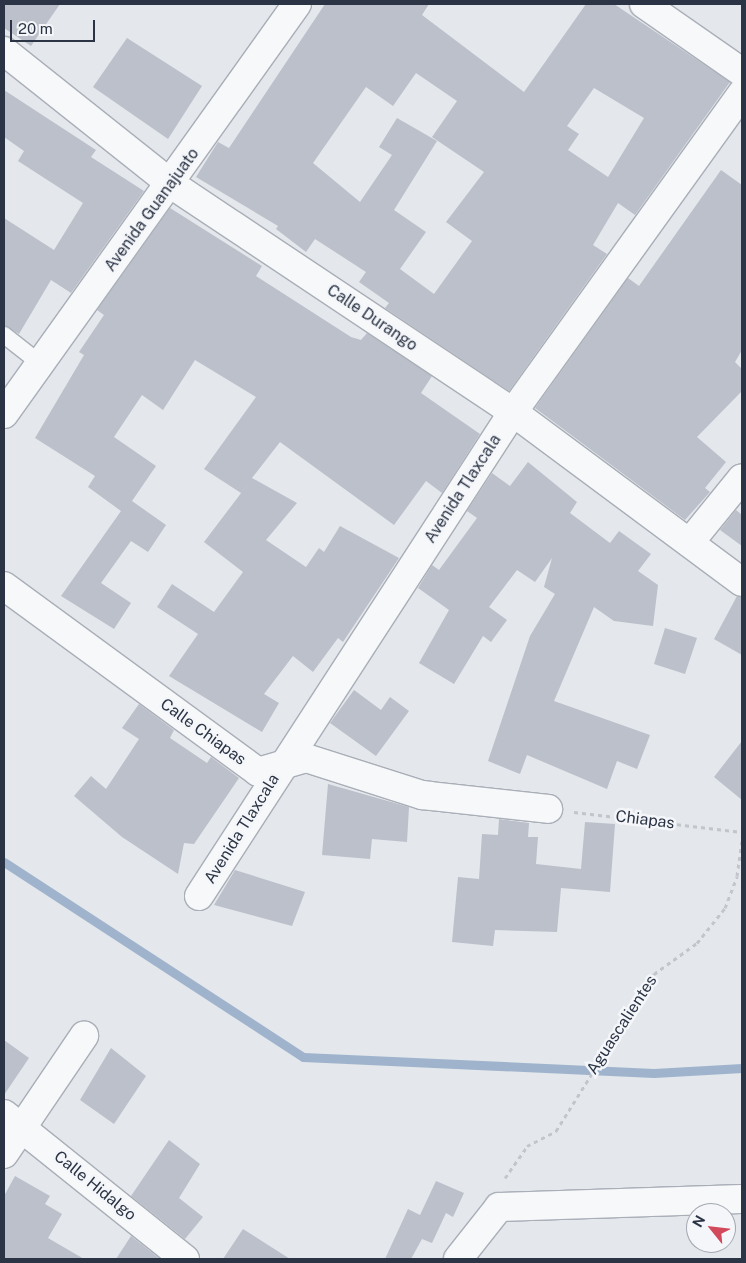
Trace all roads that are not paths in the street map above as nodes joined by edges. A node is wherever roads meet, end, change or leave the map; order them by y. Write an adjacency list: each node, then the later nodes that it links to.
1 (297, 4): 6 (street, Avenida Guanajuato)
2 (644, 4): 4 (street)
3 (4, 51): 6 (street, Calle Durango)
4 (742, 72)
5 (742, 93): 9 (street, Avenida Tlaxcala)
6 (171, 184): 8 (street, Avenida Guanajuato); 9 (street, Calle Durango)
7 (4, 336): 8 (lane)
8 (41, 364): 10 (street, Avenida Guanajuato)
9 (513, 412): 12 (street, Calle Durango); 15 (street, Avenida Tlaxcala)
10 (4, 414)
11 (742, 478): 12 (street)
12 (690, 542): 13 (street, Calle Durango)
13 (742, 582)
14 (4, 586): 15 (street, Calle Chiapas)
15 (281, 766): 16 (street, Calle Chiapas); 17 (street, Avenida Tlaxcala)
16 (548, 809)
17 (199, 896)
18 (84, 1036): 19 (street)
19 (13, 1120): 20 (street); 22 (street, Calle Hidalgo)
20 (4, 1154)
21 (742, 1199): 23 (street)
22 (185, 1259)
23 (458, 1259)

